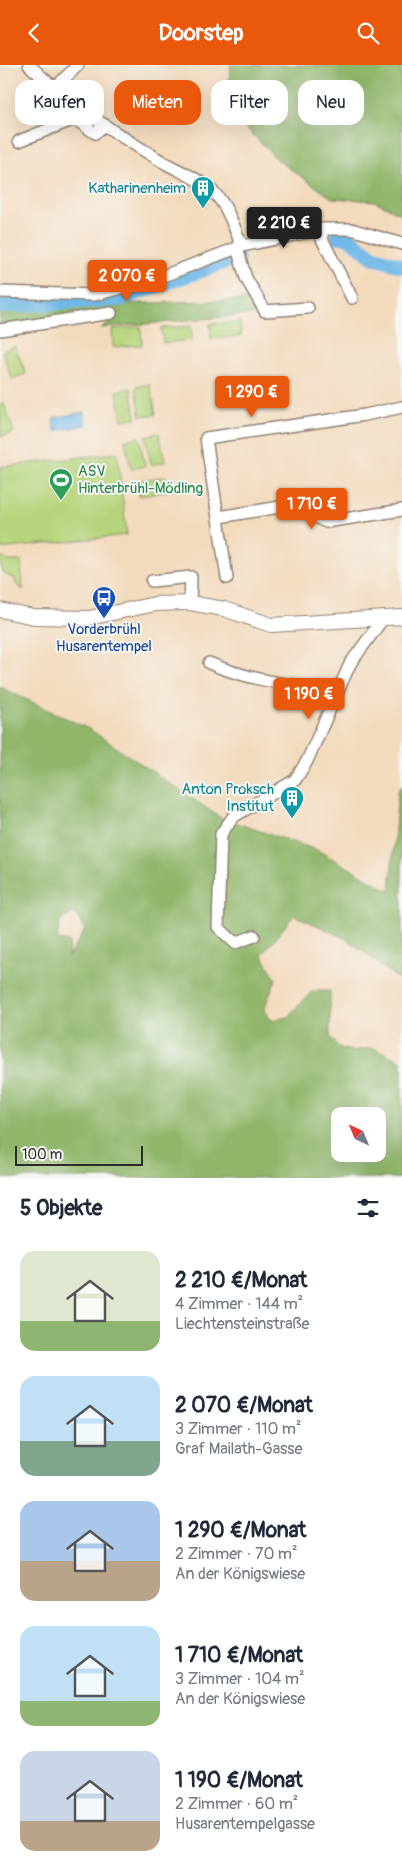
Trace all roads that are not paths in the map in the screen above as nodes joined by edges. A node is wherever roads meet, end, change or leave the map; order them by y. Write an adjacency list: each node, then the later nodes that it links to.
1 (30, 65): 3 (street)
2 (78, 65): 4 (street)
3 (45, 80)
4 (63, 80)
5 (105, 125): 6 (street); 9 (street)
6 (18, 141)
7 (322, 229): 8 (street); 9 (street); 11 (street)
8 (402, 244)
9 (239, 251): 10 (street); 12 (street)
10 (0, 292)
11 (352, 298)
12 (308, 308)
13 (111, 313): 14 (street)
14 (0, 330)
15 (402, 407): 17 (street)
16 (402, 510): 17 (street)
17 (219, 517): 18 (street)
18 (227, 578)
19 (152, 581): 20 (street)
20 (190, 603): 21 (main road); 23 (main road)
21 (0, 610)
22 (402, 617): 23 (main road)
23 (382, 620): 25 (street)
24 (209, 663): 25 (street)
25 (337, 692): 26 (street)
26 (254, 936)

